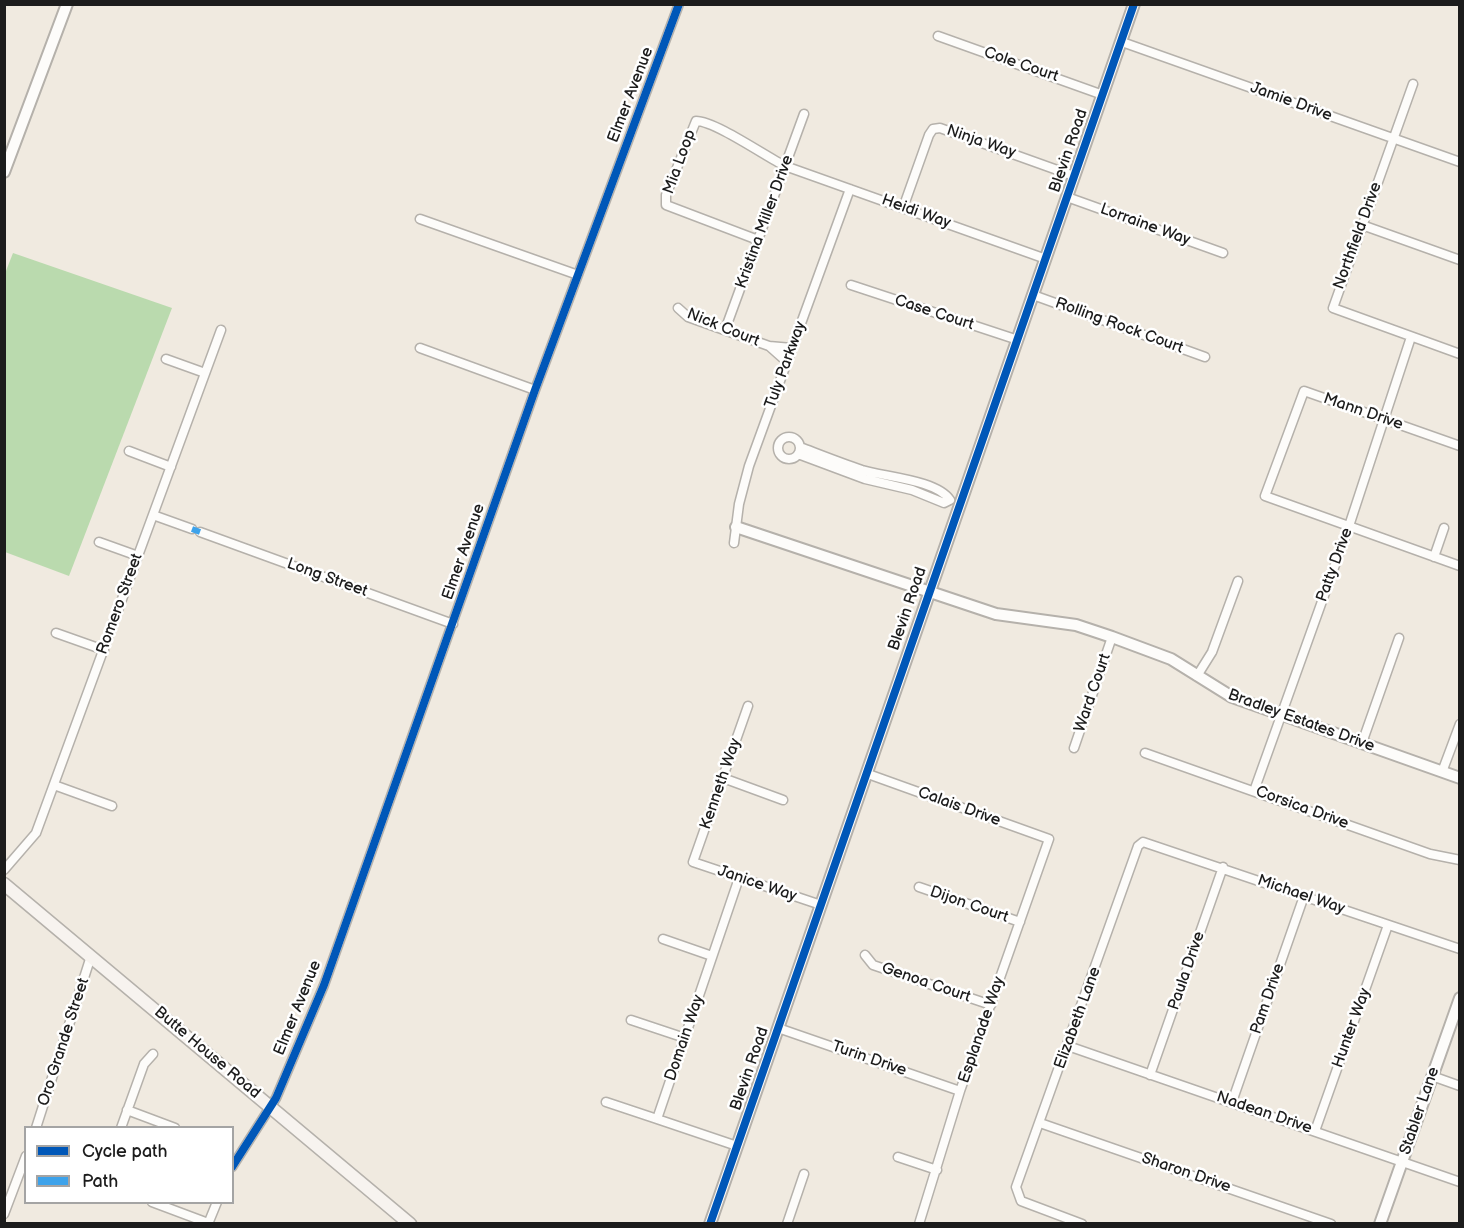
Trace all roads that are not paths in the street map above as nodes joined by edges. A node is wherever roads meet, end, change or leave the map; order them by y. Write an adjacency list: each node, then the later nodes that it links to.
1 (67, 4): 12 (street)
2 (679, 4): 23 (street, Elmer Avenue)
3 (1134, 4): 5 (street, Blevin Road)
4 (938, 36): 7 (street, Cole Court)
5 (1122, 42): 7 (street, Blevin Road); 9 (street, Jamie Drive)
6 (1413, 84): 9 (street, Northfield Drive)
7 (1103, 94): 13 (street, Blevin Road)
8 (804, 114): 11 (street, Kristina Miller Drive)
9 (1393, 139): 10 (street, Jamie Drive); 18 (street, Northfield Drive)
10 (1460, 162)
11 (785, 166): 14 (street, Heidi Way); 19 (street, Kristina Miller Drive); 19 (street, Mia Loop)
12 (4, 172)
13 (1074, 176): 15 (street, Blevin Road); 16 (street, Ninja Way)
14 (850, 189): 16 (street, Heidi Way); 33 (street, Tuly Parkway)
15 (1067, 197): 20 (street, Lorraine Way); 21 (street, Blevin Road)
16 (903, 208): 21 (street, Heidi Way)
17 (420, 219): 23 (street)
18 (1362, 225): 22 (street); 29 (street, Northfield Drive)
19 (758, 240): 28 (street, Kristina Miller Drive)
20 (1223, 253)
21 (1046, 259): 25 (street, Blevin Road)
22 (1460, 260)
23 (578, 275): 39 (street, Elmer Avenue)
24 (851, 285): 30 (street, Case Court)
25 (1033, 295): 30 (street, Blevin Road); 35 (street, Rolling Rock Court)
26 (678, 308): 28 (street, Nick Court)
27 (221, 330): 38 (street, Romero Street)
28 (725, 330): 31 (street, Nick Court)
29 (1411, 337): 34 (street, Northfield Drive); 40 (street, Patty Drive)
30 (1018, 340): 45 (street, Blevin Road)
31 (769, 346): 33 (street, Nick Court); 37 (street, Nick Court)
32 (420, 348): 39 (street)
33 (792, 348): 37 (street, Tuly Parkway)
34 (1460, 354)
35 (1205, 357)
36 (166, 359): 38 (street)
37 (788, 362): 48 (street, Tuly Parkway)
38 (205, 373): 44 (street, Romero Street)
39 (535, 390): 57 (street, Elmer Avenue)
40 (1384, 419): 41 (street, Mann Drive); 47 (street, Patty Drive); 47 (street, Mann Drive)
41 (1460, 446)
42 (799, 451): 45 (street)
43 (129, 452): 44 (street)
44 (171, 467): 46 (street, Romero Street)
45 (955, 501): 56 (street, Blevin Road)
46 (153, 515): 52 (street, Romero Street); 57 (street, Long Street)
47 (1349, 526): 53 (street); 64 (street, Patty Drive)
48 (736, 527): 51 (street, Tuly Parkway); 56 (street, Bradley Estates Drive)
49 (1444, 528): 53 (street)
50 (99, 542): 52 (street)
51 (734, 543)
52 (138, 556): 61 (street, Romero Street)
53 (1434, 557): 54 (street)
54 (1460, 566)
55 (1238, 581): 62 (street)
56 (928, 591): 59 (street, Bradley Estates Drive); 70 (street, Blevin Road)
57 (453, 624): 108 (street, Elmer Avenue)
58 (56, 633): 61 (street)
59 (1112, 638): 62 (street, Bradley Estates Drive); 67 (street, Ward Court)
60 (1399, 638): 66 (street)
61 (104, 650): 73 (street, Romero Street)
62 (1197, 676): 64 (street, Bradley Estates Drive)
63 (748, 706): 71 (street, Kenneth Way)
64 (1281, 714): 66 (street, Bradley Estates Drive); 74 (street, Patty Drive)
65 (1460, 724): 69 (street)
66 (1362, 743): 69 (street, Bradley Estates Drive)
67 (1074, 748)
68 (1145, 753): 74 (street, Corsica Drive)
69 (1442, 772): 72 (street, Bradley Estates Drive)
70 (868, 774): 77 (street, Calais Drive); 87 (street, Blevin Road)
71 (723, 778): 75 (street); 80 (street, Kenneth Way)
72 (1460, 778)
73 (54, 785): 76 (street); 82 (street, Romero Street)
74 (1254, 791): 79 (street, Corsica Drive)
75 (783, 800)
76 (112, 806)
77 (1049, 839): 88 (street, Esplanade Way)
78 (1143, 842): 81 (street, Michael Way); 100 (street, Elizabeth Lane)
79 (1460, 860)
80 (693, 862): 83 (street, Janice Way)
81 (1223, 867): 86 (street, Michael Way); 102 (street, Paula Drive)
82 (4, 870)
83 (739, 878): 87 (street, Janice Way); 94 (street, Domain Way)
84 (4, 884): 93 (main road, Butte House Road)
85 (919, 887): 88 (street, Dijon Court)
86 (1304, 896): 89 (street, Michael Way); 107 (street, Pam Drive)
87 (822, 906): 98 (street, Blevin Road)
88 (1020, 922): 96 (street, Esplanade Way)
89 (1388, 925): 91 (street, Michael Way); 115 (street, Hunter Way)
90 (663, 939): 94 (street)
91 (1460, 950)
92 (865, 955): 96 (street, Genoa Court)
93 (92, 956): 108 (main road, Butte House Road); 112 (street, Oro Grande Street)
94 (712, 956): 99 (street, Domain Way)
95 (1460, 998): 103 (street, Stabler Lane)
96 (991, 1005): 105 (street, Esplanade Way)
97 (632, 1020): 99 (street)
98 (778, 1028): 105 (street, Turin Drive); 116 (street, Blevin Road)
99 (685, 1038): 110 (street, Domain Way)
100 (1068, 1046): 102 (street, Nadean Drive); 111 (street, Elizabeth Lane)
101 (153, 1054): 109 (street)
102 (1150, 1075): 107 (street, Nadean Drive)
103 (1432, 1076): 104 (street); 120 (street, Stabler Lane)
104 (1460, 1086)
105 (960, 1091): 121 (street, Esplanade Way)
106 (606, 1101): 110 (street)
107 (1232, 1102): 115 (street, Nadean Drive)
108 (270, 1106): 117 (street, Elmer Avenue); 128 (main road, Butte House Road)
109 (127, 1110): 113 (street); 114 (street)
110 (657, 1119): 116 (street)
111 (1041, 1123): 132 (street, Elizabeth Lane); 133 (street, Sharon Drive)
112 (37, 1126)
113 (122, 1126)
114 (170, 1126)
115 (1315, 1131): 120 (street, Nadean Drive)
116 (737, 1146): 129 (street, Blevin Road)
117 (236, 1150)
118 (898, 1157): 121 (street)
119 (24, 1161): 126 (street)
120 (1402, 1161): 123 (street, Nadean Drive); 134 (street, Stabler Lane)
121 (937, 1170): 131 (street, Esplanade Way)
122 (804, 1174): 130 (street)
123 (1460, 1182)
124 (155, 1204): 127 (street)
125 (216, 1204): 127 (street)
126 (4, 1214)
127 (208, 1223)
128 (410, 1224)
129 (710, 1224)
130 (787, 1224)
131 (919, 1224)
132 (1082, 1224)
133 (1331, 1224)
134 (1380, 1224)

